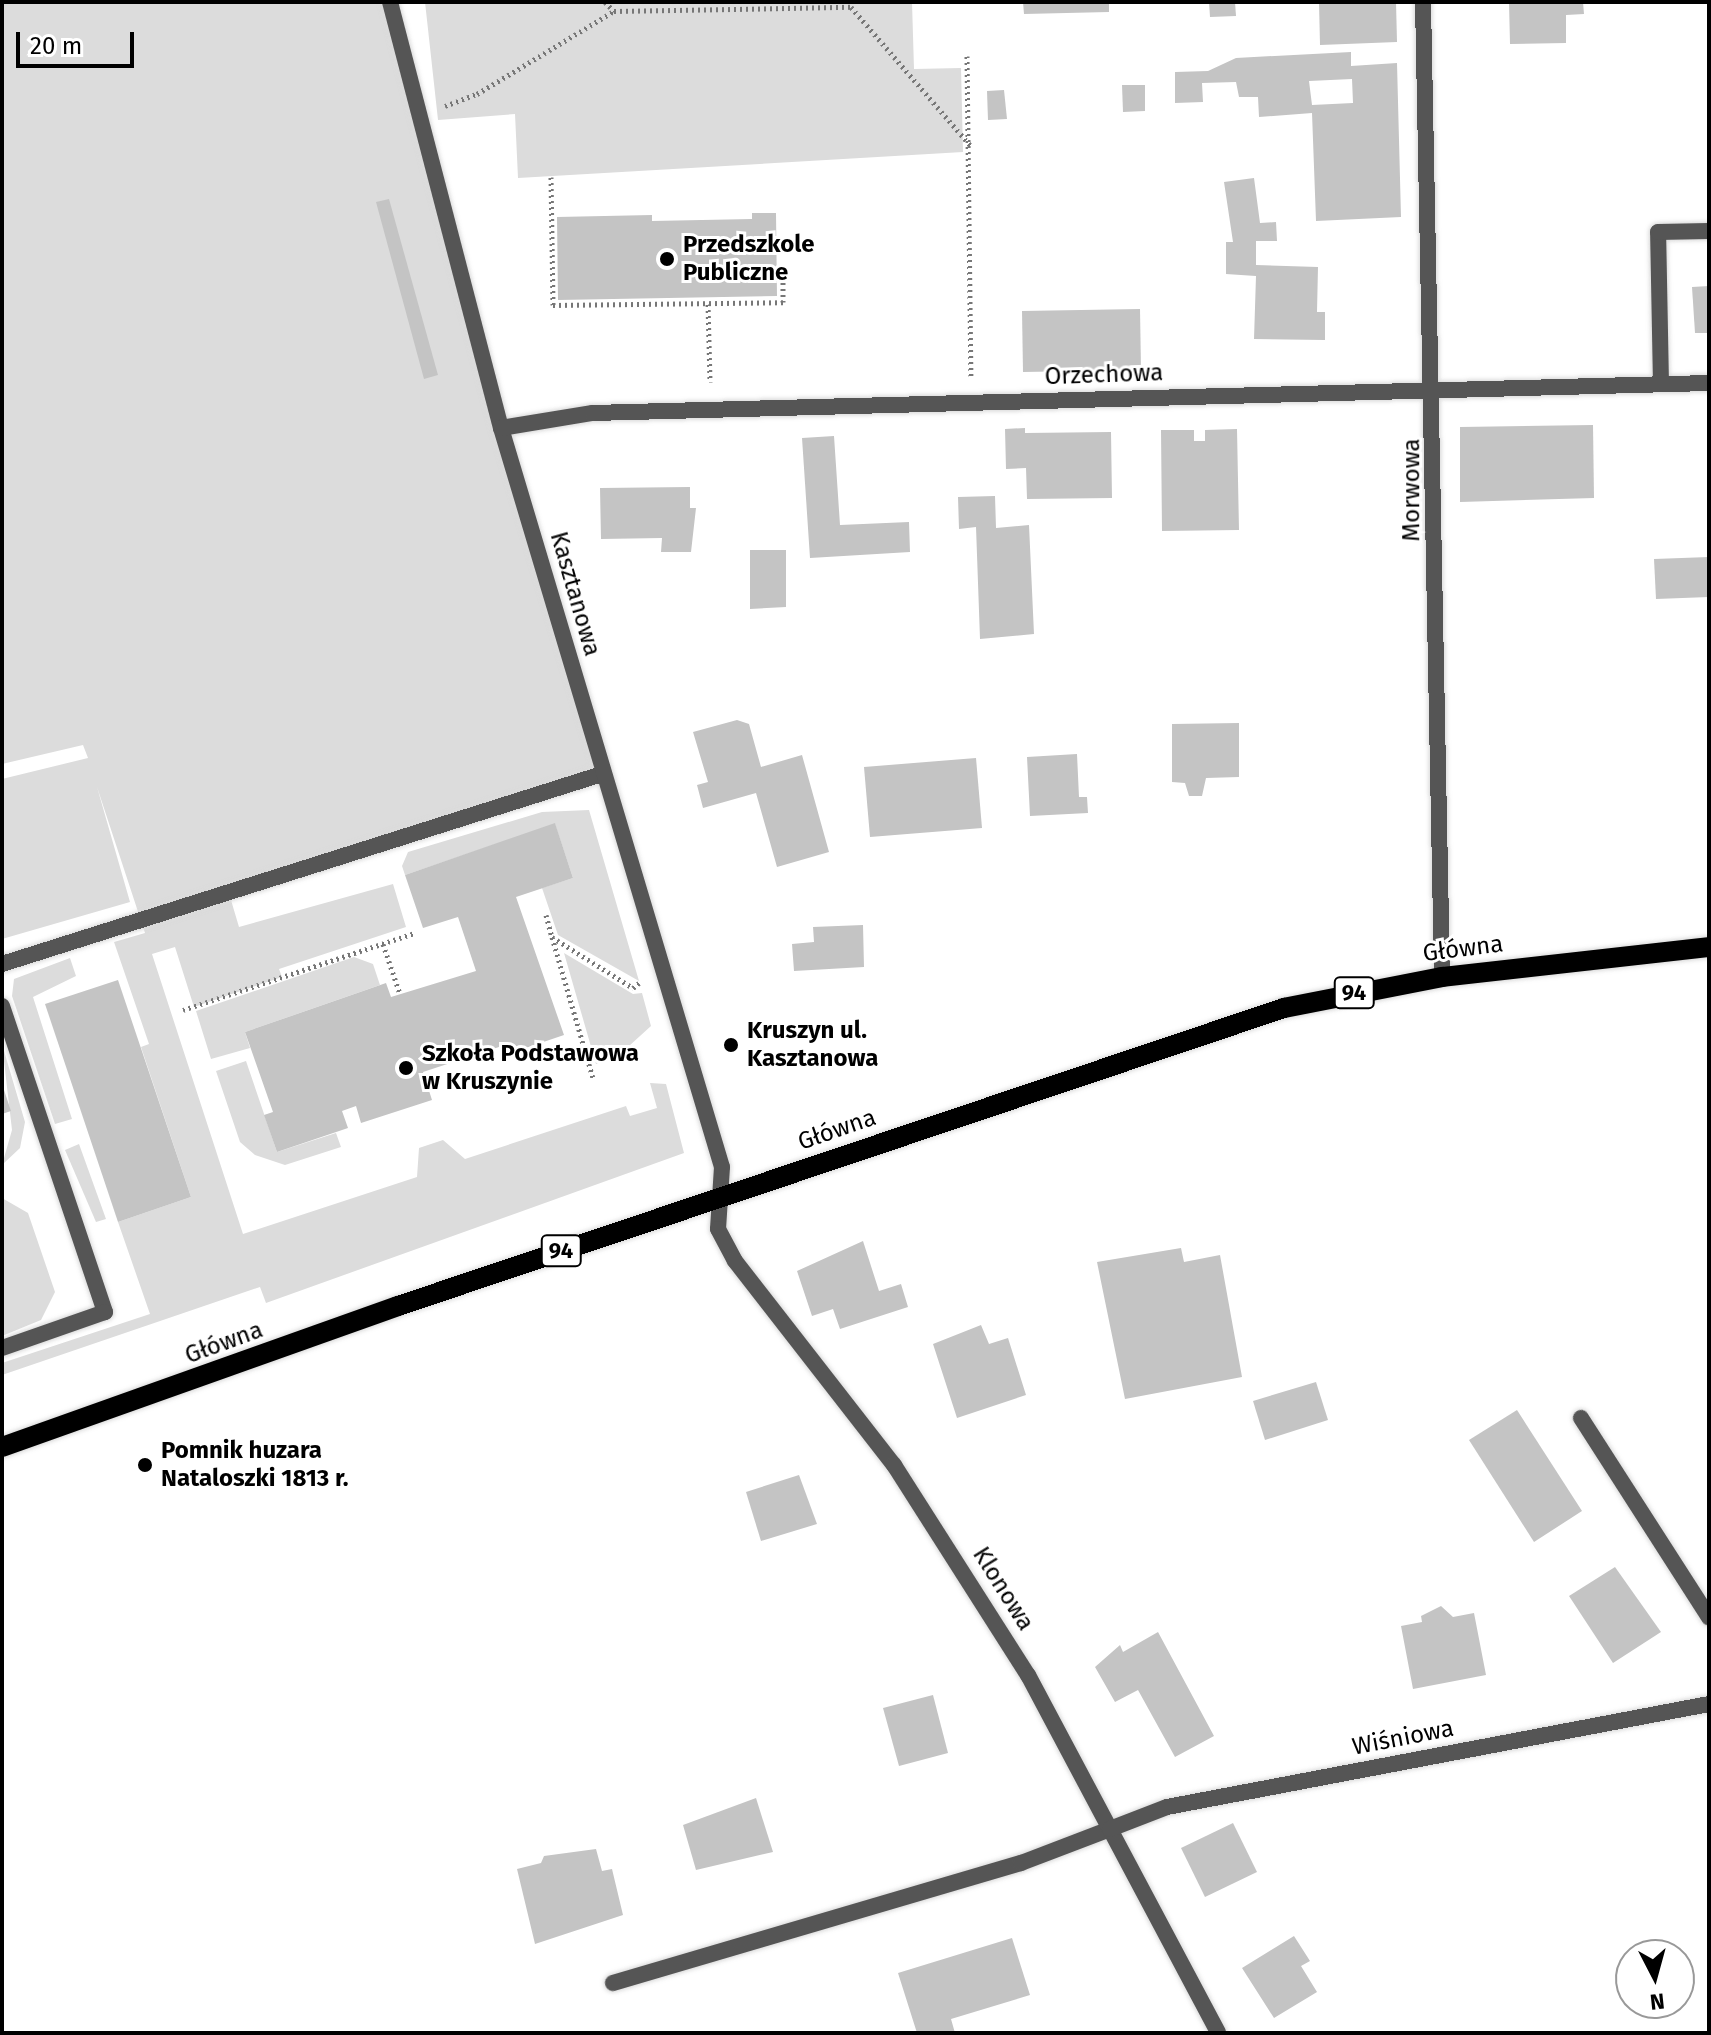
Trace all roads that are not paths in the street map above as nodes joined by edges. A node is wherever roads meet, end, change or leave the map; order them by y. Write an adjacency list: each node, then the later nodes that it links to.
1 (390, 2): 7 (street, Kasztanowa)
2 (1423, 2): 6 (street, Morwowa)
3 (1709, 231): 5 (street)
4 (1709, 383): 5 (street, Orzechowa)
5 (1661, 384): 6 (street, Orzechowa)
6 (1436, 390): 7 (street, Orzechowa); 11 (street, Morwowa)
7 (501, 428): 8 (street, Kasztanowa)
8 (602, 774): 10 (street); 13 (street, Kasztanowa)
9 (1709, 947): 11 (main road, Główna / 94)
10 (2, 964)
11 (1442, 977): 13 (main road, Główna / 94)
12 (2, 1006): 14 (street)
13 (725, 1197): 16 (main road, Główna / 94); 19 (street, Klonowa)
14 (2, 1348)
15 (1581, 1418): 17 (street)
16 (2, 1447)
17 (1709, 1617)
18 (1709, 1704): 19 (street, Wiśniowa)
19 (1110, 1829): 20 (street, Wiśniowa); 21 (street, Klonowa)
20 (613, 1983)
21 (1218, 2033)

